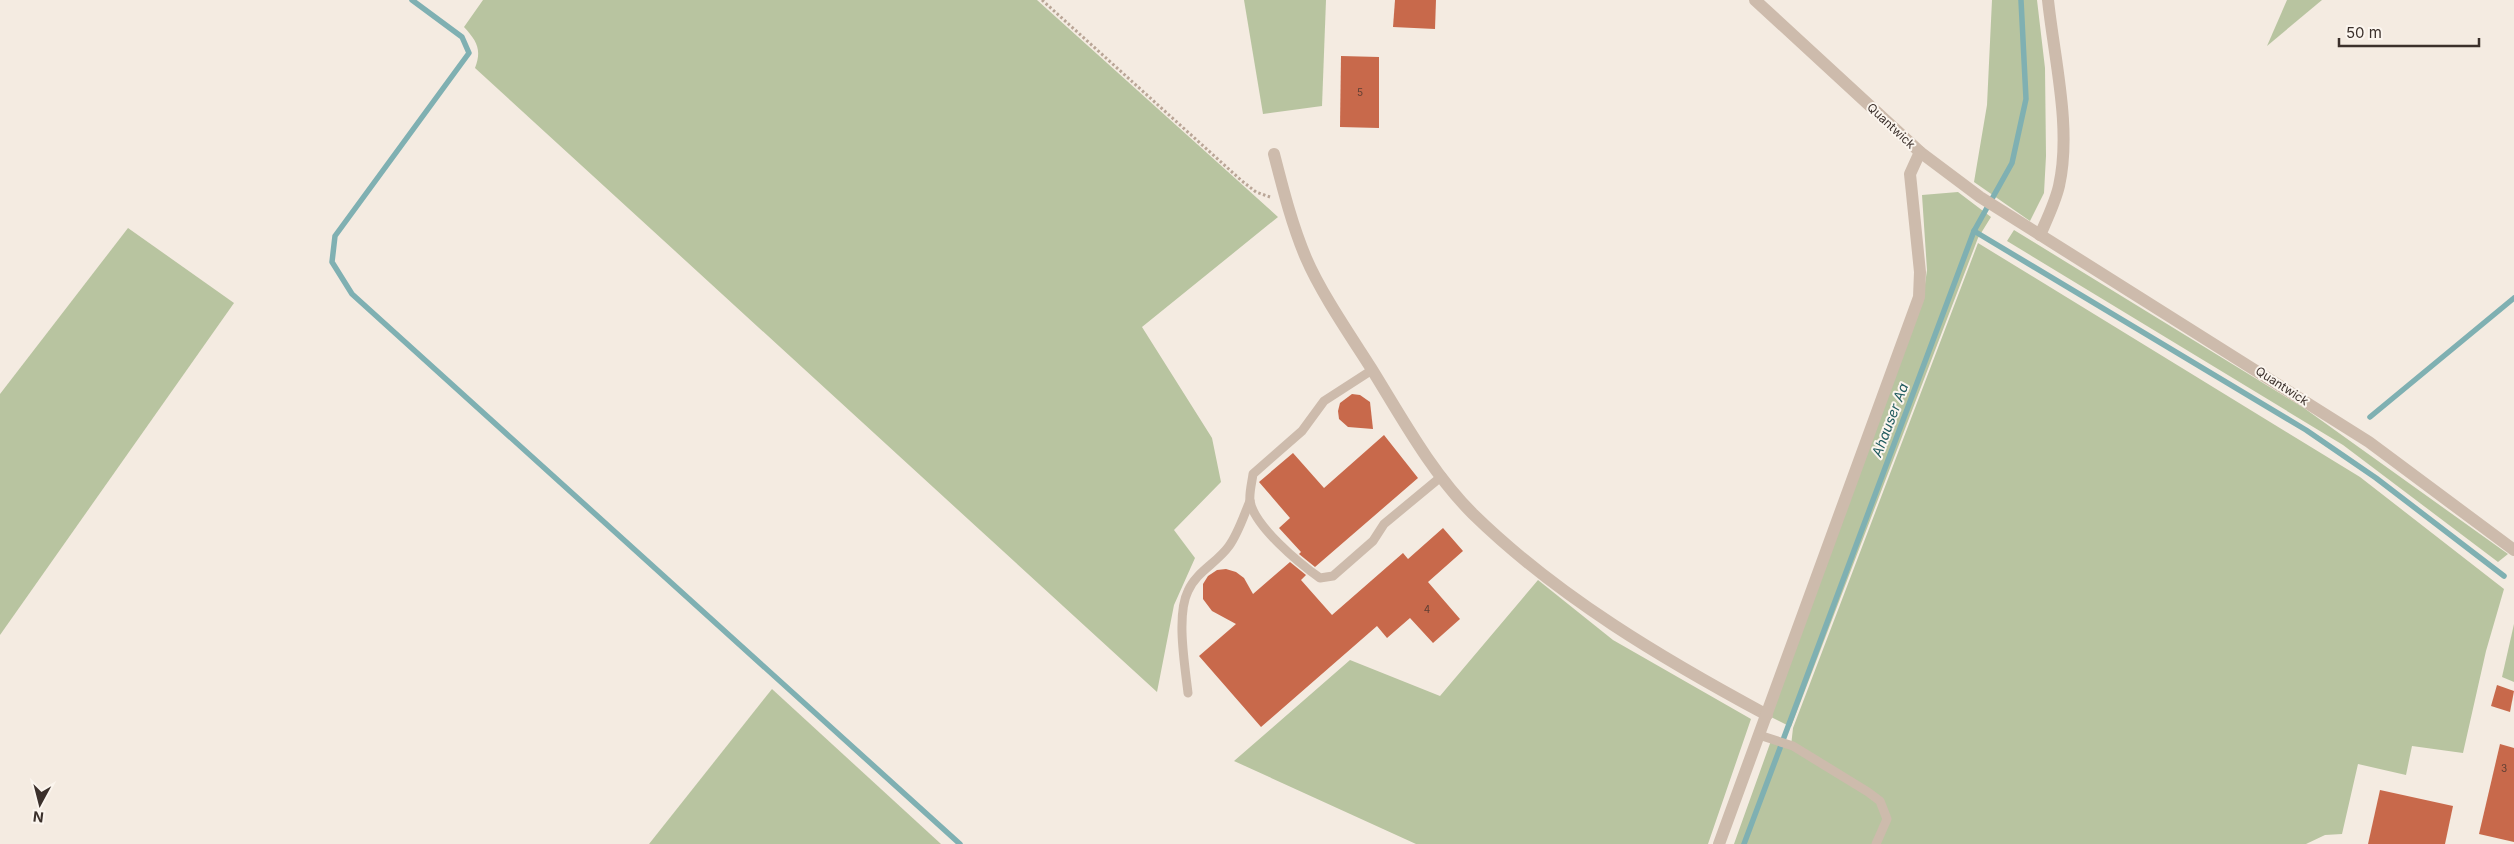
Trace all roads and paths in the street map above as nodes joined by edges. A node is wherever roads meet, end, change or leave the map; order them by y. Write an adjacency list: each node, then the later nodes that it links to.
1 (1042, 0): 6 (path)
2 (1755, 0): 4 (street, Quantwick)
3 (2048, 0): 7 (street)
4 (1920, 152): 7 (street, Quantwick); 13 (street)
5 (1274, 154): 6 (street)
6 (1285, 195): 8 (street)
7 (2040, 235): 11 (street, Quantwick)
8 (1372, 370): 9 (street); 10 (lane)
9 (1442, 476): 10 (lane); 13 (street)
10 (1250, 501): 12 (lane)
11 (2514, 550)
12 (1188, 693)
13 (1766, 715): 14 (street)
14 (1765, 736): 15 (street); 16 (lane)
15 (1719, 844)
16 (1876, 844)

